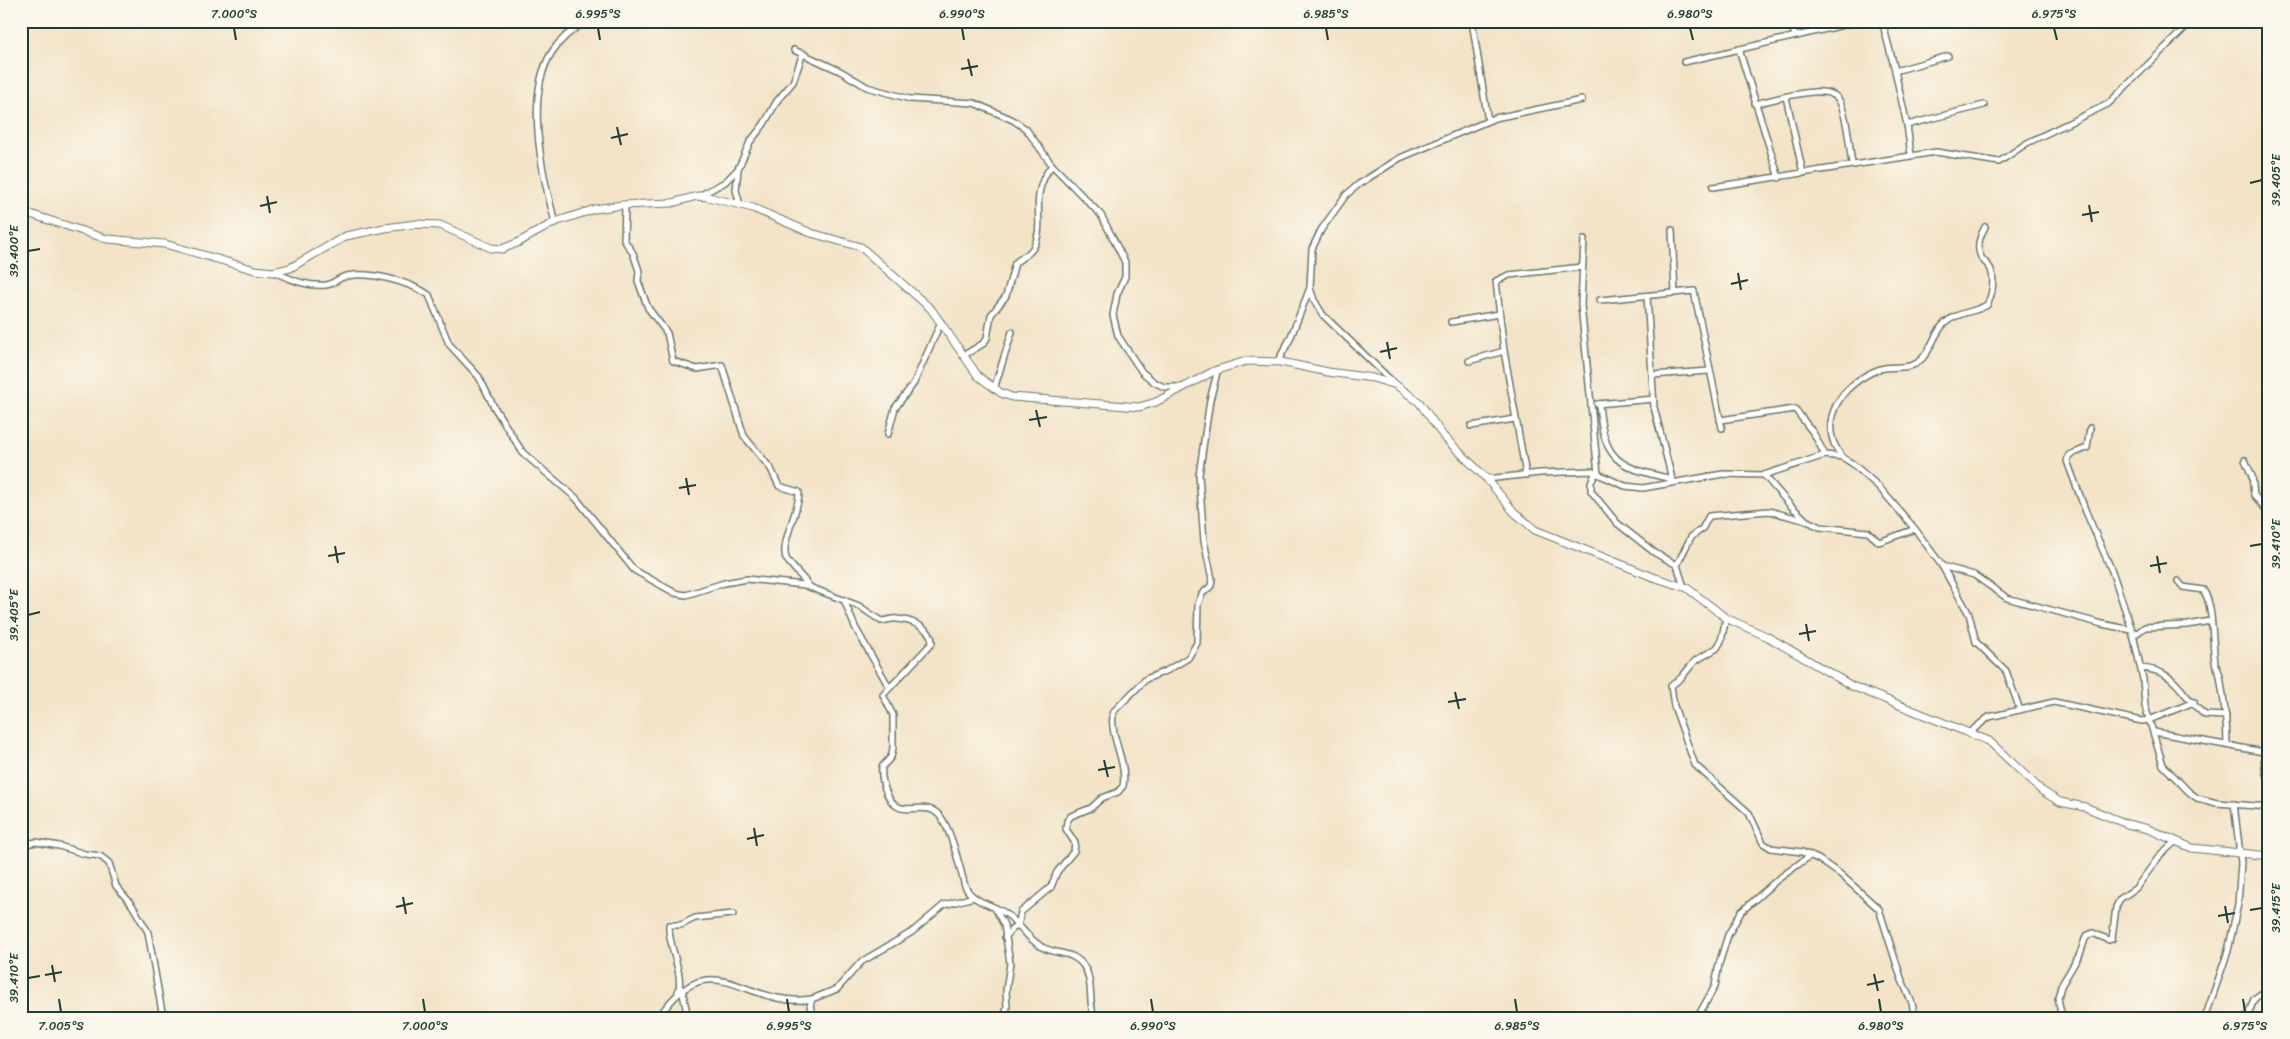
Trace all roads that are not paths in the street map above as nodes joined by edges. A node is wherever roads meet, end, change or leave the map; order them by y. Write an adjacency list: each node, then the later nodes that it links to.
1 (586, 21): 31 (street)
2 (1472, 21): 18 (street)
3 (1791, 21): 7 (street)
4 (1861, 21): 7 (street)
5 (1882, 21): 13 (street)
6 (2192, 21): 20 (street)
7 (1795, 36): 8 (street)
8 (1739, 49): 12 (street); 16 (street)
9 (794, 50): 10 (street)
10 (803, 53): 22 (street); 23 (street)
11 (1948, 56): 13 (street)
12 (1684, 62)
13 (1895, 70): 19 (street)
14 (1786, 97): 16 (street); 21 (street); 24 (street)
15 (1582, 100): 18 (street)
16 (1756, 104): 25 (street)
17 (1984, 105): 19 (street)
18 (1488, 120): 37 (street)
19 (1907, 125): 20 (street)
20 (1911, 155): 21 (street)
21 (1852, 164): 24 (street)
22 (1052, 165): 46 (street); 53 (street)
23 (738, 169): 27 (street); 29 (street)
24 (1803, 173): 25 (street)
25 (1779, 178): 26 (street)
26 (1713, 187)
27 (699, 196): 28 (street); 29 (street)
28 (625, 205): 31 (street); 77 (street)
29 (740, 205): 42 (street)
30 (21, 211): 36 (street)
31 (555, 222): 36 (street)
32 (1985, 227): 65 (street)
33 (1672, 230): 38 (street)
34 (1584, 239): 35 (street)
35 (1582, 267): 41 (street); 56 (street)
36 (273, 272): 77 (street)
37 (1310, 288): 47 (street); 52 (street)
38 (1675, 294): 39 (street); 50 (street)
39 (1647, 296): 40 (street); 51 (street)
40 (1600, 300)
41 (1500, 314): 43 (street); 45 (street)
42 (940, 322): 46 (street); 63 (street)
43 (1452, 322)
44 (1012, 332): 54 (street)
45 (1504, 351): 48 (street); 58 (street)
46 (963, 356): 54 (street)
47 (1278, 361): 49 (street); 52 (street)
48 (1469, 361)
49 (1218, 369): 53 (street); 108 (street)
50 (1709, 371): 51 (street); 59 (street)
51 (1652, 375): 55 (street)
52 (1396, 385): 70 (street)
53 (1184, 387): 54 (street)
54 (994, 388)
55 (1654, 399): 57 (street); 57 (street)
56 (1591, 404): 57 (street); 67 (street)
57 (1599, 404)
58 (1516, 419): 60 (street); 69 (street)
59 (1720, 420): 61 (street); 64 (street)
60 (1471, 426)
61 (1722, 428)
62 (2090, 428): 82 (street)
63 (888, 434)
64 (1825, 455): 65 (street); 68 (street)
65 (1842, 457): 73 (street)
66 (2245, 460): 71 (street)
67 (1597, 474): 68 (street); 69 (street); 74 (street)
68 (1764, 474): 72 (street)
69 (1526, 475): 70 (street)
70 (1487, 479): 78 (street)
71 (2269, 512)
72 (1807, 521): 73 (street); 74 (street)
73 (1915, 529): 75 (street)
74 (1677, 565): 78 (street)
75 (1942, 566): 82 (street); 87 (street)
76 (2178, 581): 81 (street)
77 (810, 587): 79 (street)
78 (1684, 587): 80 (street)
79 (844, 600): 84 (street); 84 (street)
80 (1726, 618): 91 (street); 101 (street)
81 (2210, 621): 82 (street); 88 (street)
82 (2132, 633): 83 (street)
83 (2141, 668): 85 (street); 89 (street)
84 (888, 687): 103 (street)
85 (2194, 702): 88 (street); 89 (street)
86 (2269, 703): 90 (street)
87 (2020, 710): 89 (street); 91 (street)
88 (2226, 716): 93 (street)
89 (2149, 720): 92 (street)
90 (2268, 731): 94 (street)
91 (1970, 732): 98 (street)
92 (2154, 732): 93 (street); 96 (street)
93 (2227, 745): 94 (street)
94 (2264, 752): 95 (street)
95 (2269, 779)
96 (2234, 804): 97 (street); 100 (street)
97 (2269, 807)
98 (2175, 842): 100 (street); 121 (street)
99 (21, 845): 113 (street)
100 (2240, 853): 102 (street); 122 (street)
101 (1810, 855): 119 (street); 120 (street)
102 (2269, 856)
103 (967, 891): 104 (street); 105 (street)
104 (974, 897): 105 (street); 106 (street)
105 (962, 899): 112 (street)
106 (995, 908): 108 (street); 109 (street)
107 (733, 914): 111 (street)
108 (1017, 925): 109 (street); 118 (street)
109 (1005, 937): 117 (street)
110 (2269, 988): 123 (street)
111 (680, 991): 112 (street); 114 (street); 115 (street)
112 (812, 999): 116 (street)
113 (164, 1018)
114 (658, 1018)
115 (688, 1018)
116 (814, 1018)
117 (1004, 1018)
118 (1094, 1018)
119 (1697, 1018)
120 (1915, 1018)
121 (2062, 1018)
122 (2205, 1018)
123 (2247, 1018)

